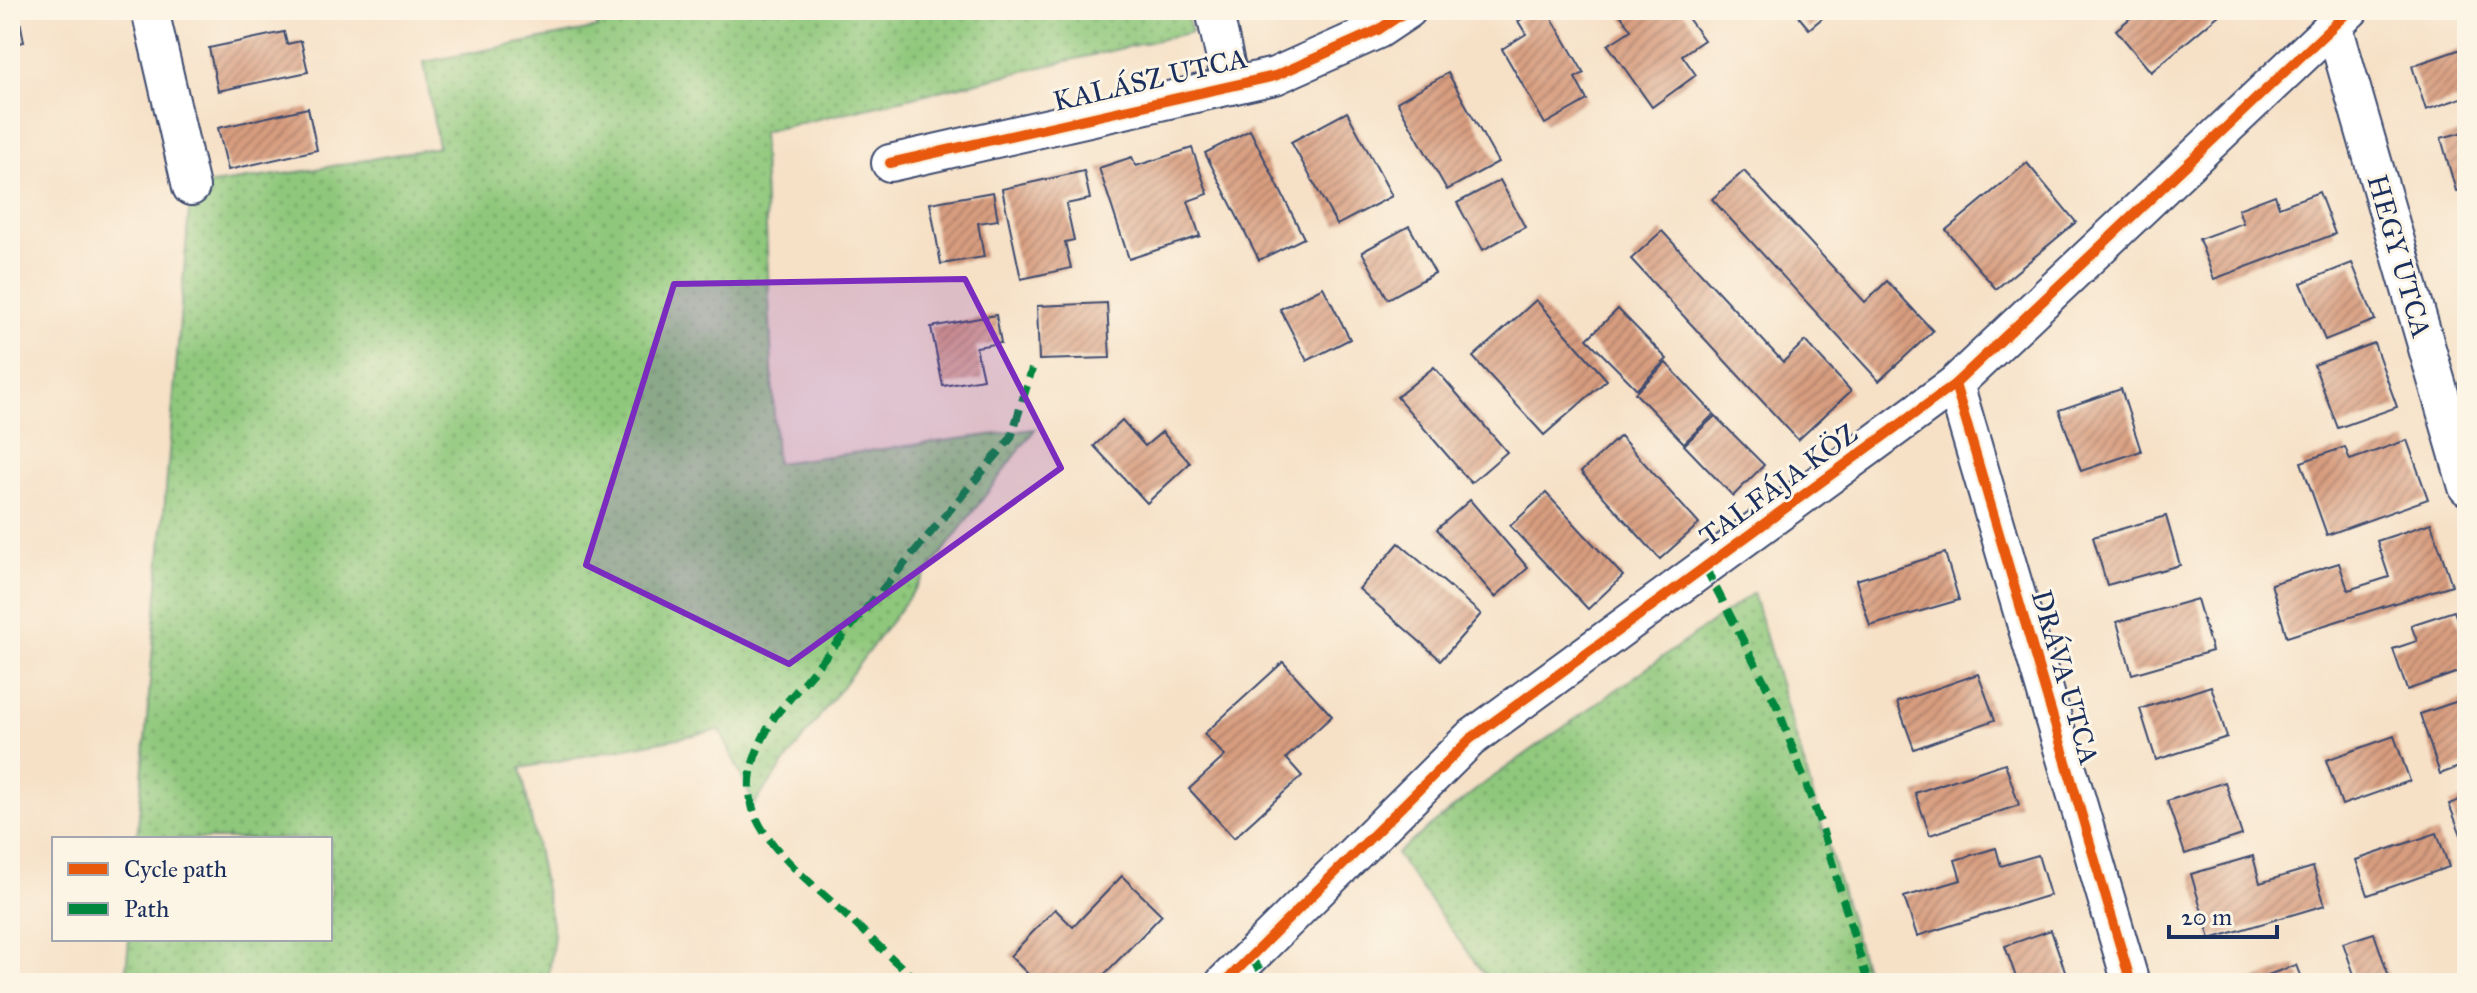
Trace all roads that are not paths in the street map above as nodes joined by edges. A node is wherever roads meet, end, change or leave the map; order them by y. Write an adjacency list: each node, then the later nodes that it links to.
1 (150, 10): 7 (street)
2 (1214, 10): 5 (street)
3 (1408, 10): 5 (street, KALÁSZ UTCA)
4 (2342, 18): 8 (street, TALFÁJA KÖZ); 9 (street, HEGY UTCA)
5 (1231, 86): 6 (street, KALÁSZ UTCA)
6 (890, 163)
7 (191, 187)
8 (1955, 384): 10 (street, TALFÁJA KÖZ); 11 (street, DRÁVA UTCA)
9 (2467, 487)
10 (1224, 983)
11 (2131, 983)

